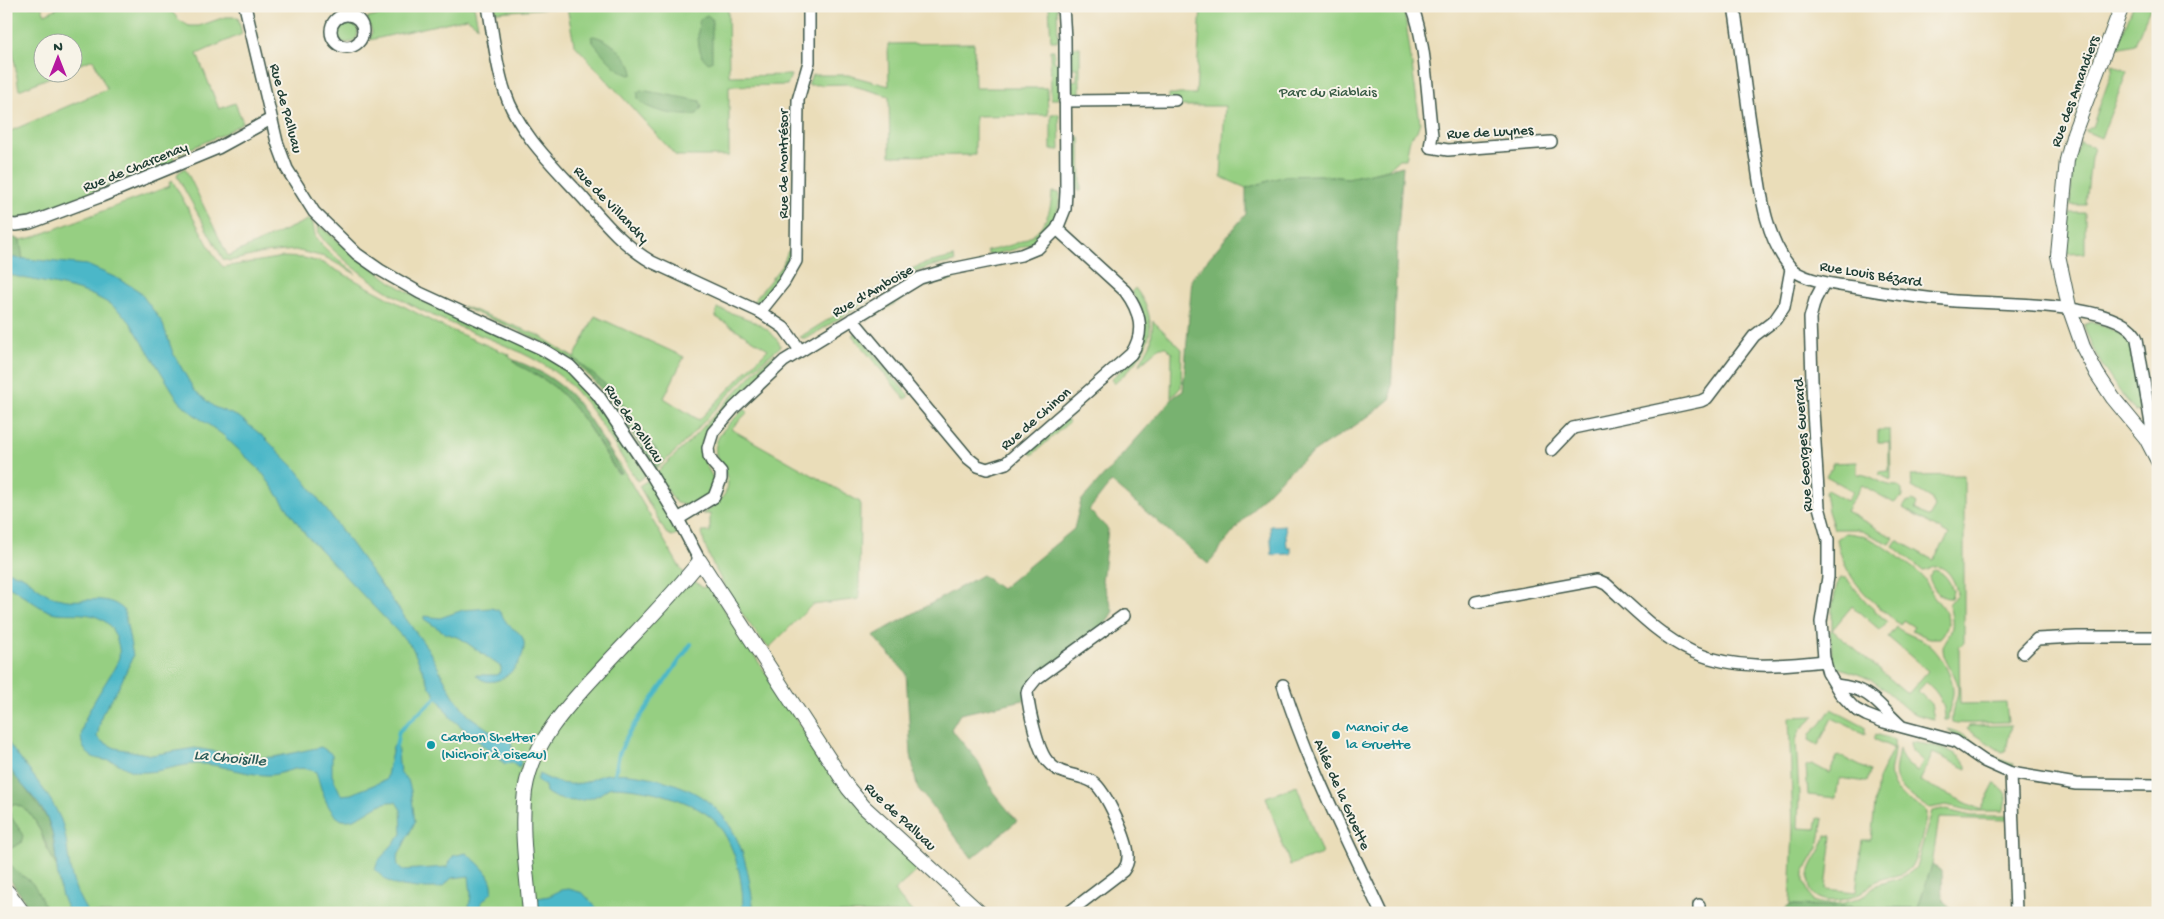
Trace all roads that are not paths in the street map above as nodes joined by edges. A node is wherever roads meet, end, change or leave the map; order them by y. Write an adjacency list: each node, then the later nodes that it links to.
1 (245, 6): 10 (street, Rue de Palluau)
2 (488, 6): 17 (street, Rue de Villandry)
3 (808, 6): 17 (street, Rue de Montrésor)
4 (1063, 6): 9 (street, Rue d'Amboise)
5 (1412, 6): 11 (street, Rue de Luynes)
6 (1734, 6): 14 (street)
7 (2122, 6): 16 (street, Rue des Amandiers)
8 (1175, 100): 9 (street)
9 (1065, 101): 13 (street, Rue d'Amboise)
10 (271, 119): 12 (street, Rue de Charcenay); 23 (street, Rue de Palluau)
11 (1551, 142)
12 (6, 224)
13 (1057, 228): 18 (street, Rue d'Amboise); 18 (street, Rue de Chinon)
14 (1791, 269): 15 (street, Rue Louis Bézard); 21 (street)
15 (1824, 283): 16 (street, Rue Louis Bézard); 29 (street, Rue Georges Guerard)
16 (2069, 308): 20 (street, Rue des Amandiers); 20 (street, Rue Louis Bézard)
17 (760, 312): 19 (street, Rue de Villandry)
18 (852, 319): 19 (street, Rue d'Amboise)
19 (800, 350): 23 (street, Rue d'Amboise)
20 (2150, 445): 22 (street, Rue des Amandiers)
21 (1552, 450)
22 (2158, 461)
23 (678, 519): 24 (street, Rue de Palluau)
24 (700, 561): 36 (street); 39 (street, Rue de Palluau)
25 (1476, 602): 29 (street)
26 (1124, 616): 40 (street)
27 (2158, 637): 28 (street)
28 (2023, 653)
29 (1825, 661): 31 (street, Rue Georges Guerard)
30 (1283, 685): 41 (street, Allée de la Gruette)
31 (1838, 689): 32 (street, Rue Georges Guerard); 32 (street)
32 (1903, 728): 33 (street, Rue Georges Guerard)
33 (2012, 773): 34 (street, Rue Georges Guerard); 37 (street)
34 (2158, 785)
35 (6, 894): 38 (highway)
36 (529, 908)
37 (2016, 912)
38 (20, 913)
39 (980, 913)
40 (1068, 913)
41 (1381, 913)

